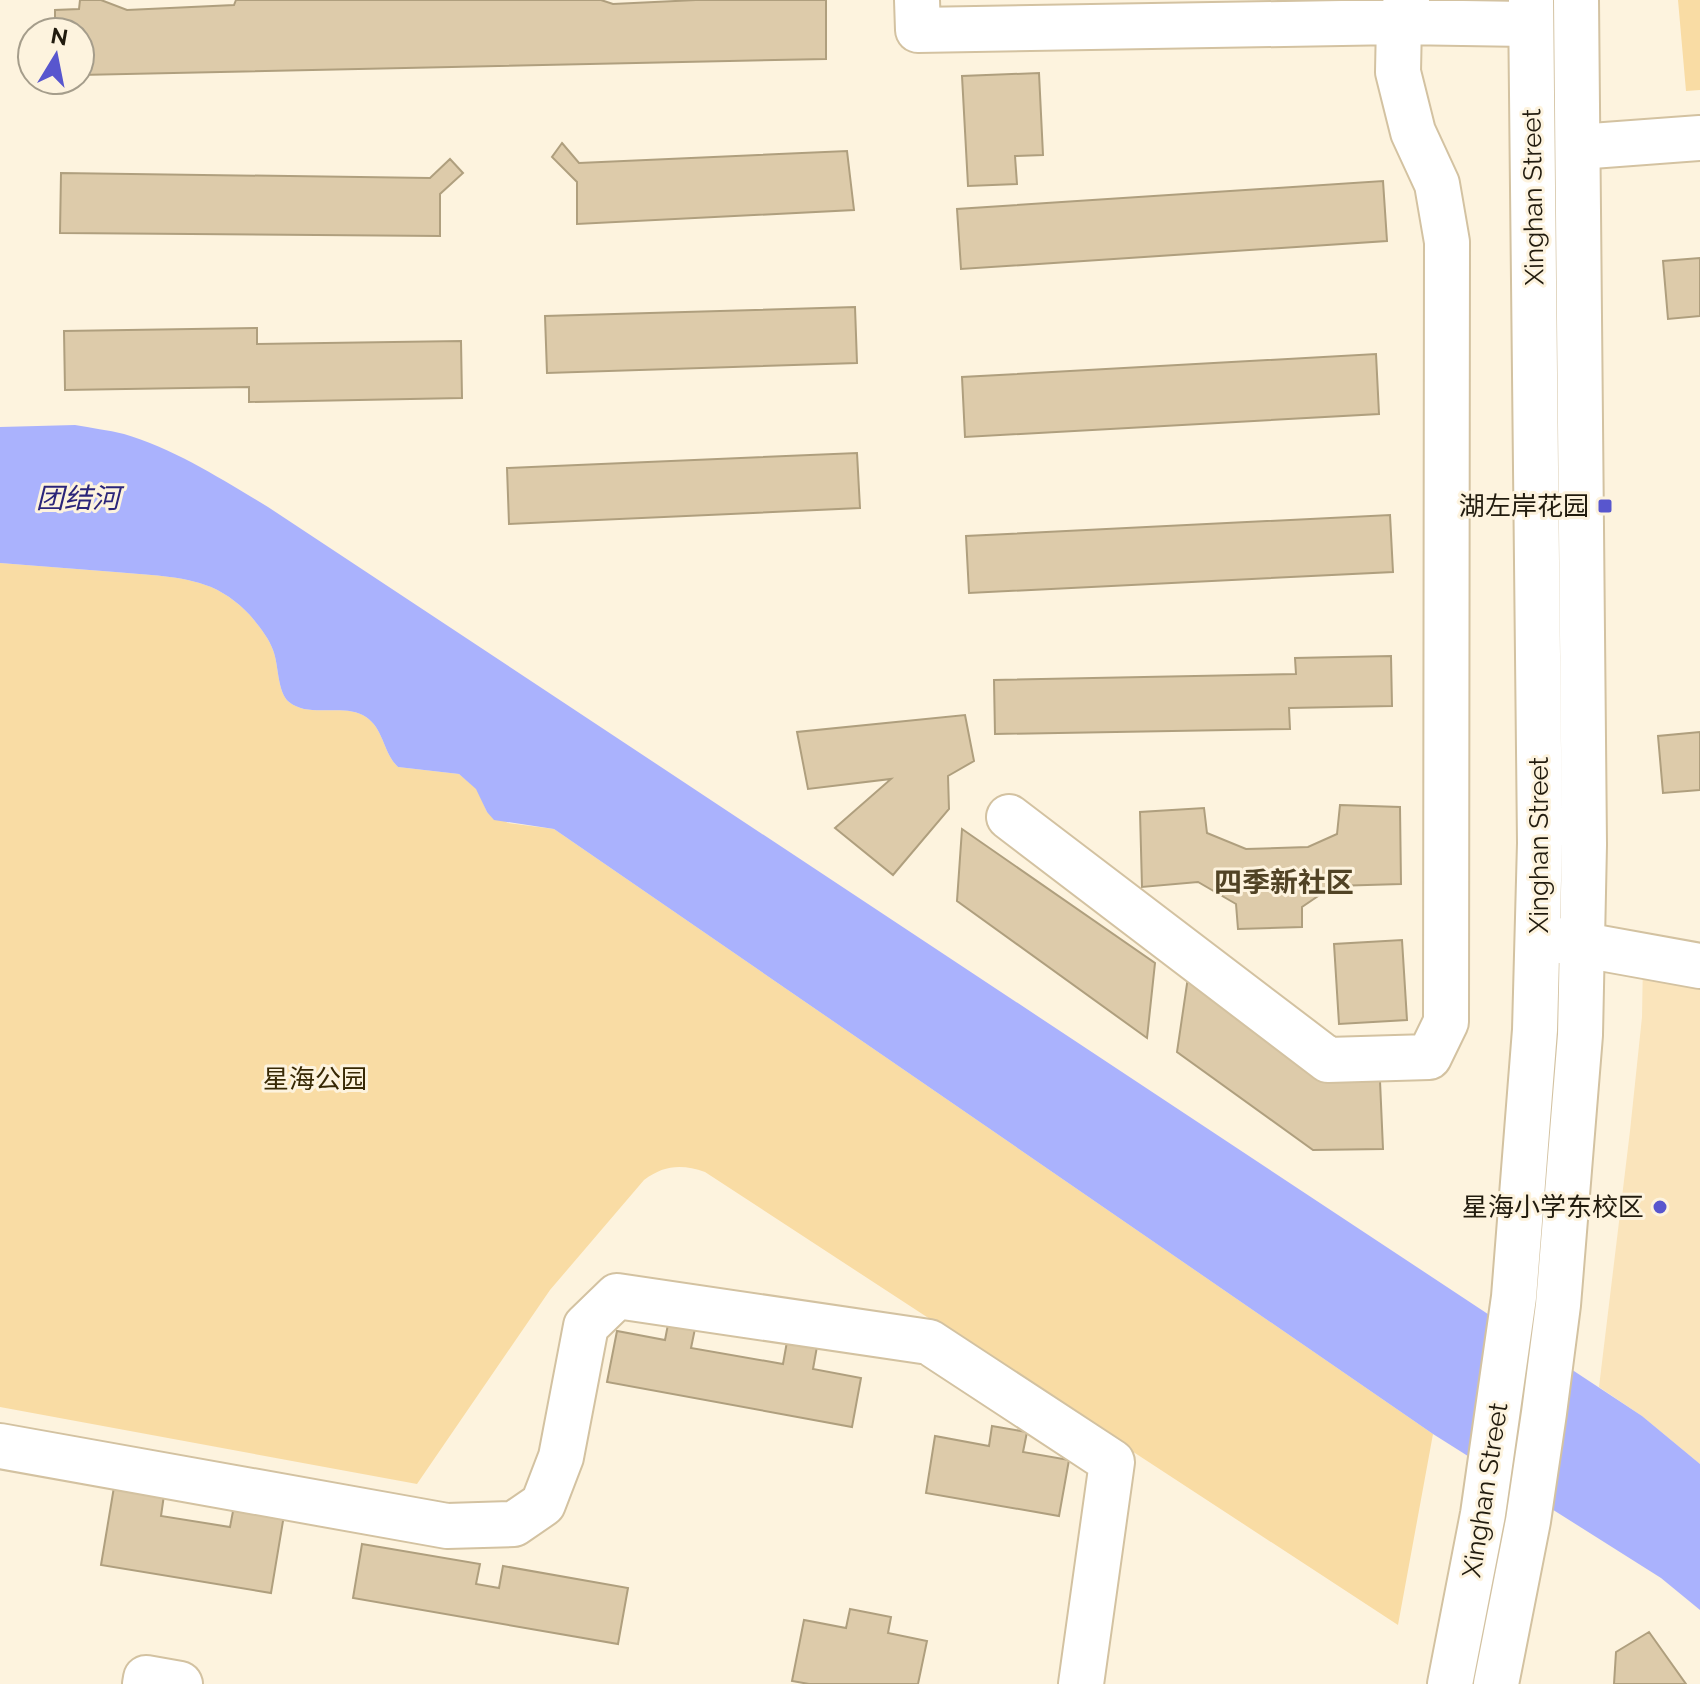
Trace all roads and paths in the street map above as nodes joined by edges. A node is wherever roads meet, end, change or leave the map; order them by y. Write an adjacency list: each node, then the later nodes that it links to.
1 (917, 0): 3 (main road)
2 (1576, 0): 6 (main road, Xinghan Street)
3 (1403, 11): 4 (main road); 7 (main road)
4 (1531, 12): 8 (main road, Xinghan Street)
5 (1700, 138): 6 (main road)
6 (1578, 147): 9 (main road, Xinghan Street)
7 (1009, 817)
8 (1539, 937): 9 (main road); 15 (main road, Xinghan Street)
9 (1584, 944): 10 (main road); 16 (main road, Xinghan Street)
10 (1700, 966)
11 (0, 1446): 14 (main road)
12 (145, 1684): 13 (main road)
13 (180, 1684)
14 (1081, 1684)
15 (1450, 1684)
16 (1496, 1684)

